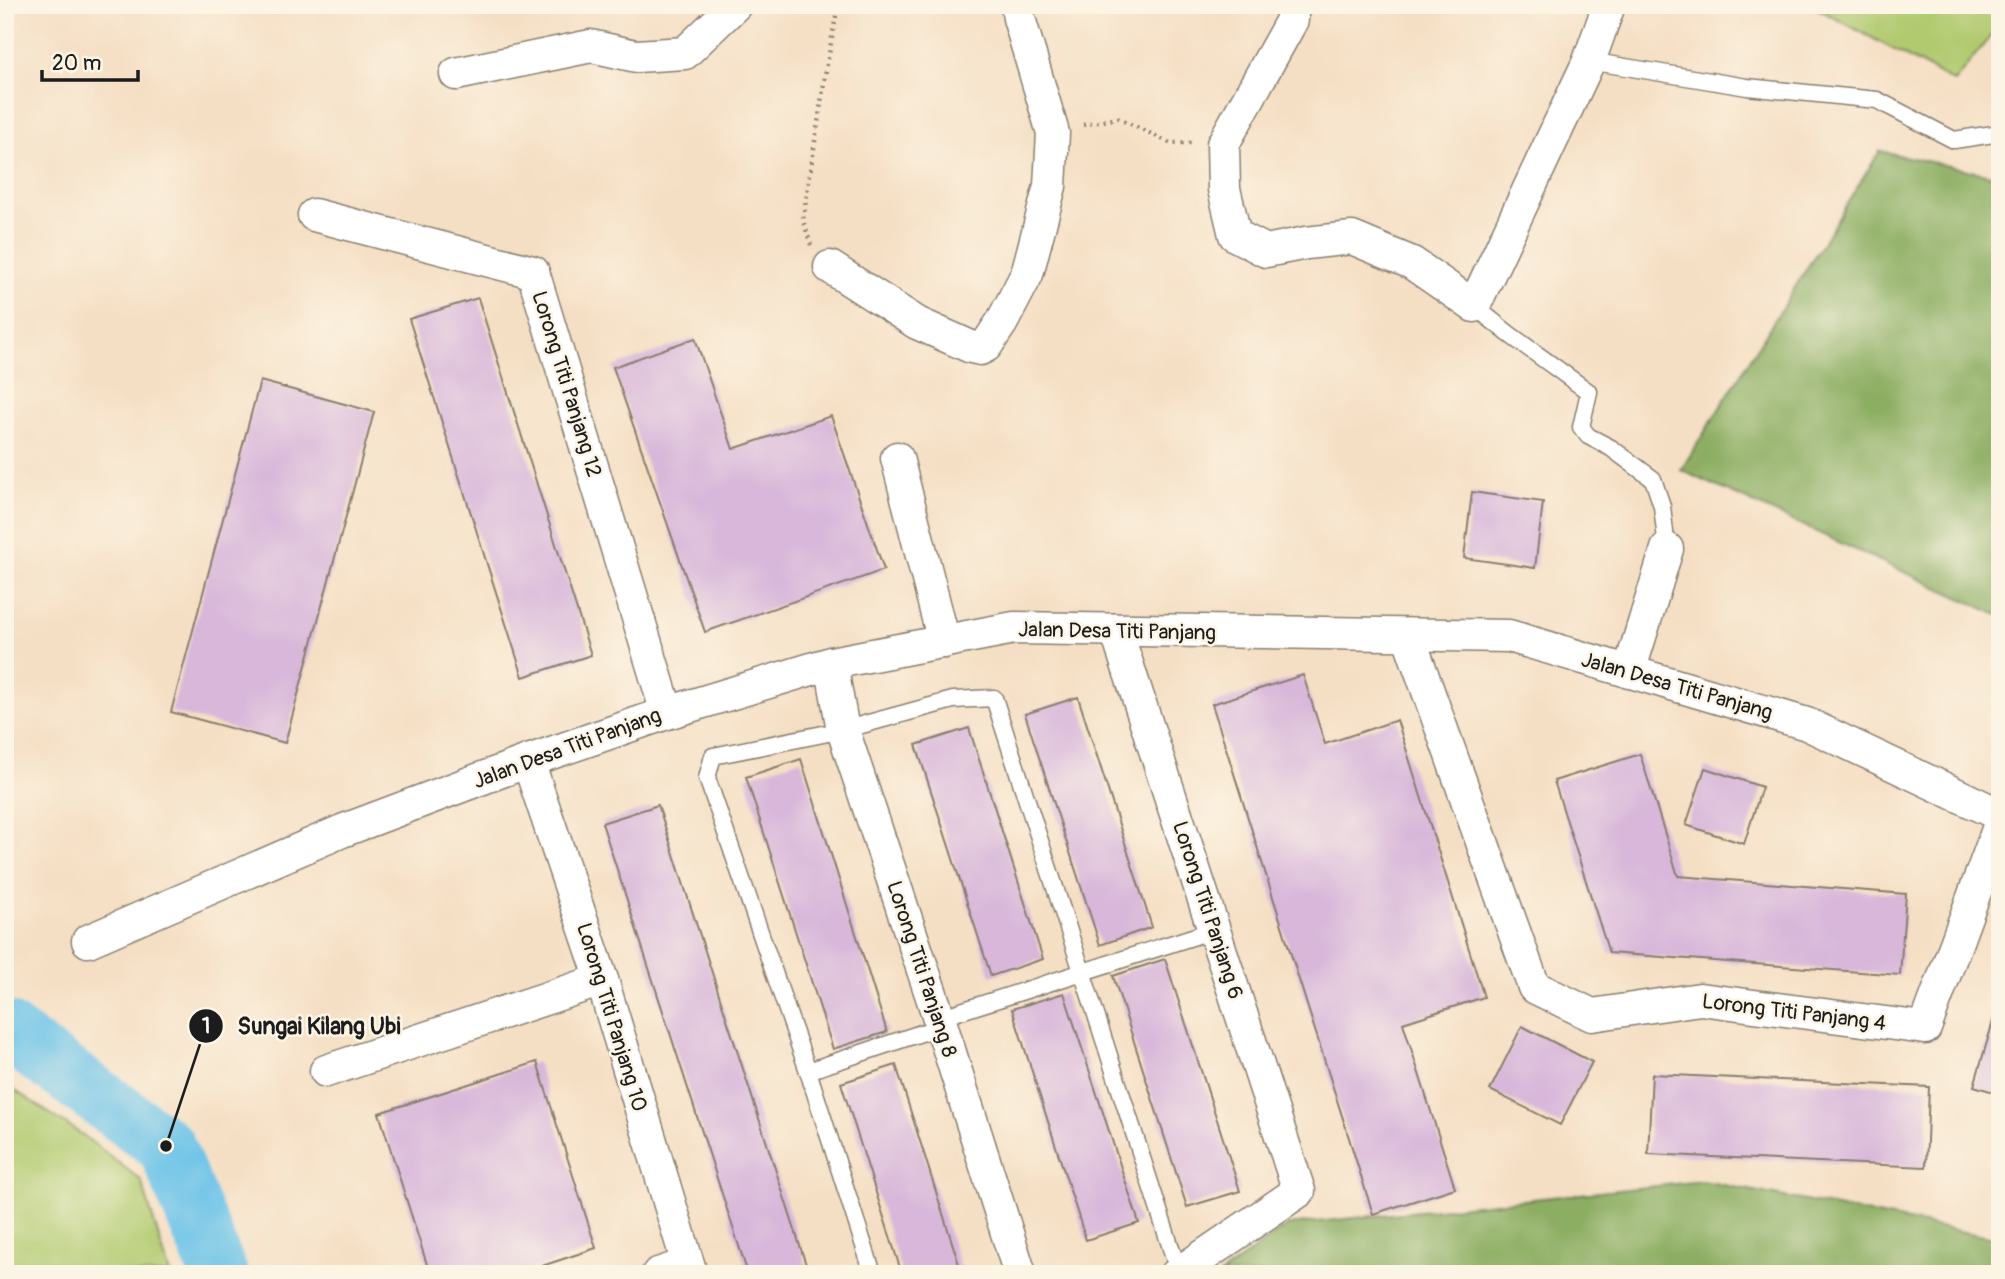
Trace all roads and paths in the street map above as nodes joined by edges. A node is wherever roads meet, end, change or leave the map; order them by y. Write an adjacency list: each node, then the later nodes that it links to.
1 (735, 5): 7 (street)
2 (838, 5): 12 (path)
3 (1017, 5): 8 (street)
4 (1292, 5): 10 (street)
5 (1609, 5): 6 (street)
6 (1589, 61): 9 (lane); 13 (street)
7 (456, 74)
8 (1053, 133): 10 (path); 12 (street)
9 (2000, 133)
10 (1223, 144): 13 (street)
11 (314, 215): 21 (street, Lorong Titi Panjang 12)
12 (830, 267)
13 (1474, 306): 15 (lane)
14 (897, 457): 18 (street)
15 (1667, 549): 20 (street)
16 (1116, 630): 17 (street, Jalan Desa Titi Panjang); 18 (street, Jalan Desa Titi Panjang); 26 (street, Lorong Titi Panjang 6)
17 (1408, 635): 20 (street, Jalan Desa Titi Panjang); 25 (street, Lorong Titi Panjang 4)
18 (944, 642): 19 (street, Jalan Desa Titi Panjang)
19 (831, 663): 21 (street, Jalan Desa Titi Panjang); 22 (street, Lorong Titi Panjang 8)
20 (1629, 672): 24 (street, Jalan Desa Titi Panjang)
21 (667, 713): 23 (street, Jalan Desa Titi Panjang)
22 (843, 730): 28 (lane); 30 (street, Lorong Titi Panjang 8); 31 (lane)
23 (528, 761): 27 (street, Jalan Desa Titi Panjang); 29 (street, Lorong Titi Panjang 10)
24 (2000, 815)
25 (2000, 824)
26 (1214, 930): 28 (lane); 34 (street, Lorong Titi Panjang 6)
27 (88, 941)
28 (1081, 972): 30 (lane); 34 (lane)
29 (601, 979): 32 (street); 33 (street, Lorong Titi Panjang 10)
30 (940, 1022): 31 (lane); 37 (street, Lorong Titi Panjang 8)
31 (808, 1070): 36 (lane)
32 (326, 1071)
33 (689, 1269): 35 (street)
34 (1178, 1273)
35 (658, 1274)
36 (873, 1274)
37 (1020, 1274)

